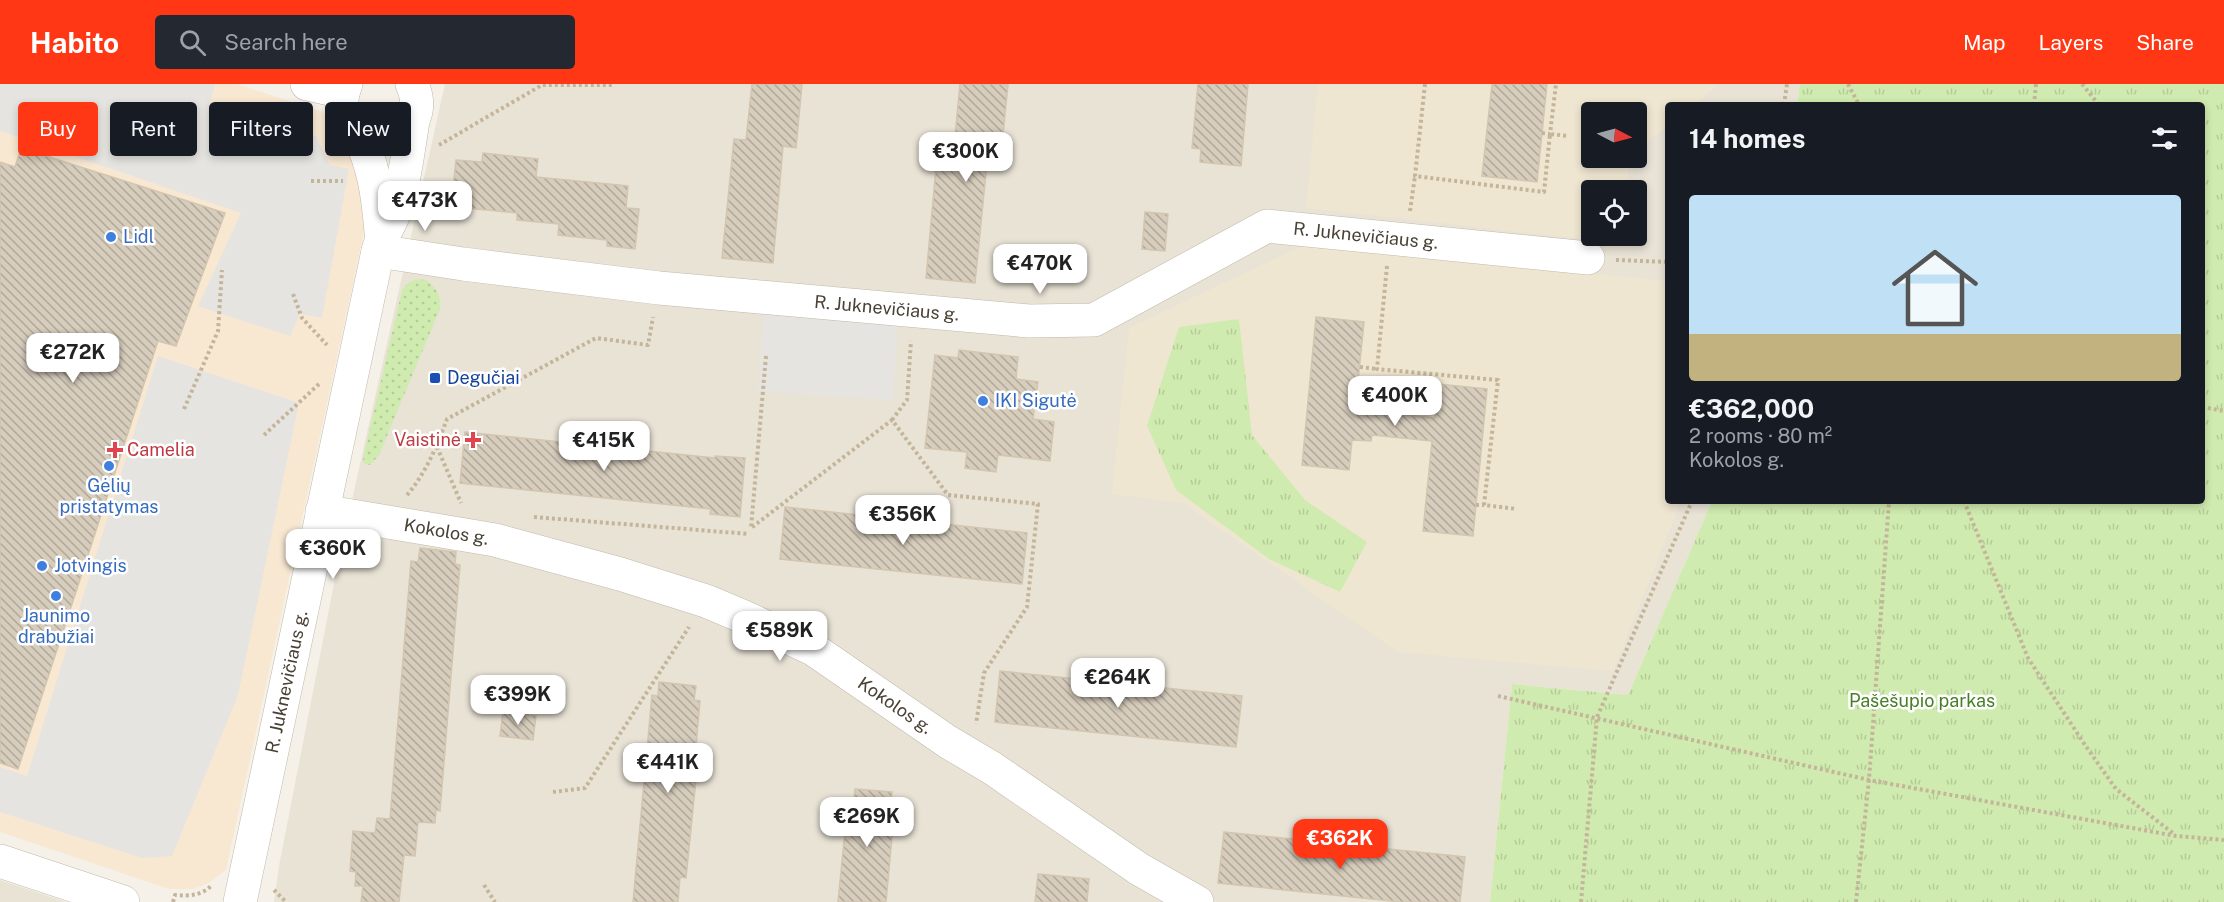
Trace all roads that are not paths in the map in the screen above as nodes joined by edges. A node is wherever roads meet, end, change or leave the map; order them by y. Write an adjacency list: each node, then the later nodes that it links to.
1 (307, 84): 2 (street)
2 (344, 88)
3 (416, 97): 4 (street); 6 (street, R. Juknevičiaus g.)
4 (411, 112)
5 (368, 156): 6 (street, R. Juknevičiaus g.)
6 (380, 243): 7 (street, R. Juknevičiaus g.); 8 (street, R. Juknevičiaus g.)
7 (1588, 258)
8 (322, 511): 11 (street, R. Juknevičiaus g.); 12 (street, Kokolos g.)
9 (0, 861): 10 (street)
10 (123, 902)
11 (240, 902)
12 (1197, 902)

